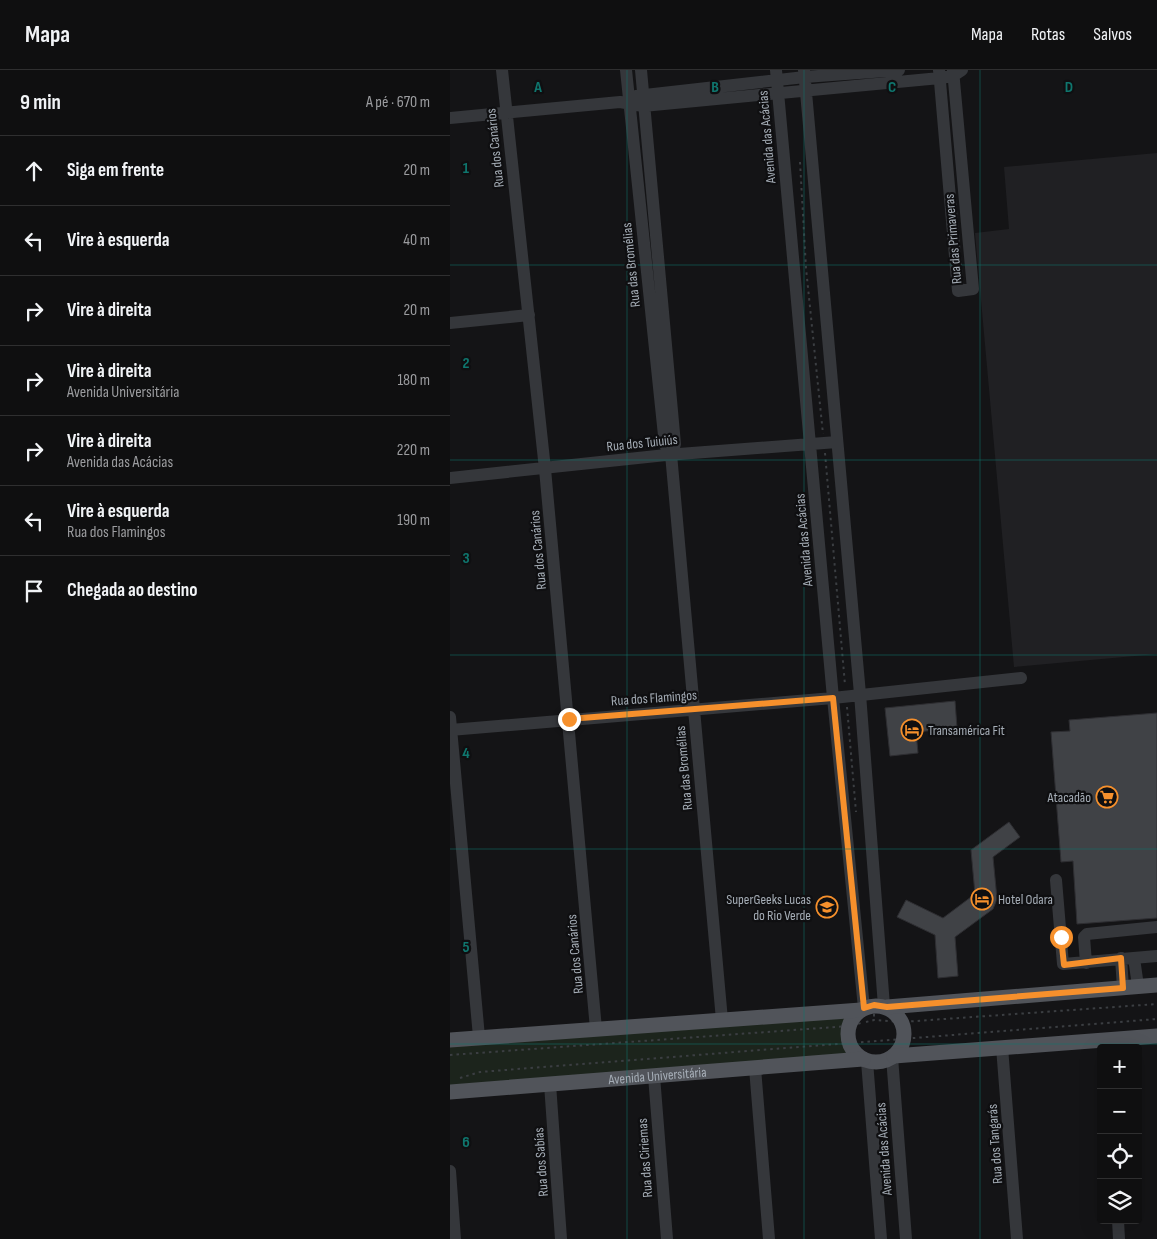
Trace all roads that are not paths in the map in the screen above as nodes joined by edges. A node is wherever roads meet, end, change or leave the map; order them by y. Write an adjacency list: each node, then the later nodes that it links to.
1 (502, 70): 13 (street, Rua dos Canários)
2 (626, 70): 12 (street, Rua das Bromélias)
3 (641, 70): 11 (street, Rua das Bromélias)
4 (898, 70): 6 (street)
5 (956, 72): 7 (street); 7 (street, Rua das Primaveras)
6 (805, 74): 8 (street); 9 (street)
7 (939, 74): 9 (street)
8 (776, 75): 10 (street, Avenida das Acácias); 11 (street)
9 (806, 92): 10 (street); 17 (street)
10 (778, 94): 11 (street); 18 (street, Avenida das Acácias)
11 (643, 100): 12 (street); 19 (street, Rua das Bromélias)
12 (625, 101): 13 (street); 19 (street, Rua das Bromélias)
13 (505, 113): 14 (street); 15 (street, Rua dos Canários)
14 (450, 118)
15 (529, 315): 16 (street); 20 (street, Rua dos Canários)
16 (450, 323)
17 (831, 443): 18 (street, Rua dos Tuiuiús); 23 (street)
18 (810, 445): 19 (street, Rua dos Tuiuiús); 24 (street, Avenida das Acácias)
19 (670, 454): 20 (street, Rua dos Tuiuiús); 25 (street, Rua das Bromélias)
20 (545, 469): 21 (street, Rua dos Tuiuiús); 27 (street, Rua dos Canários)
21 (450, 478)
22 (1021, 678): 23 (street, Rua dos Flamingos)
23 (860, 694): 24 (street, Rua dos Flamingos); 37 (street)
24 (833, 698): 25 (street, Rua dos Flamingos); 37 (street, Avenida das Acácias)
25 (694, 710): 27 (street, Rua dos Flamingos); 38 (street, Rua das Bromélias)
26 (450, 716): 28 (street)
27 (569, 719): 28 (street, Rua dos Flamingos); 39 (street, Rua dos Canários)
28 (451, 730): 41 (street)
29 (1056, 880): 33 (street)
30 (1157, 927): 33 (street)
31 (1157, 956): 32 (street)
32 (1128, 958): 33 (street); 35 (street); 36 (street)
33 (1086, 963)
34 (1157, 985): 35 (main road)
35 (1138, 986): 36 (main road)
36 (1123, 988): 37 (main road)
37 (874, 1009): 38 (main road); 46 (main road); 47 (main road)
38 (722, 1020): 39 (main road)
39 (596, 1029): 41 (main road)
40 (1157, 1036): 44 (main road)
41 (479, 1037): 42 (main road)
42 (450, 1040)
43 (1097, 1044): 45 (main road)
44 (1104, 1044)
45 (1002, 1048): 46 (main road); 60 (street, Rua dos Tangarás)
46 (893, 1057): 47 (main road, Avenida Universitária); 59 (street, Avenida das Acácias)
47 (865, 1060): 48 (main road, Avenida Universitária); 58 (street, Avenida das Acácias)
48 (755, 1068): 49 (main road, Avenida Universitária); 57 (street)
49 (654, 1076): 50 (main road, Avenida Universitária); 56 (street, Rua das Ciriemas)
50 (550, 1084): 51 (main road, Avenida Universitária); 55 (street, Rua dos Sabías)
51 (450, 1092)
52 (450, 1171): 54 (street)
53 (1118, 1224): 61 (street)
54 (455, 1239)
55 (561, 1239)
56 (667, 1239)
57 (769, 1239)
58 (881, 1239)
59 (906, 1239)
60 (1017, 1239)
61 (1119, 1239)

